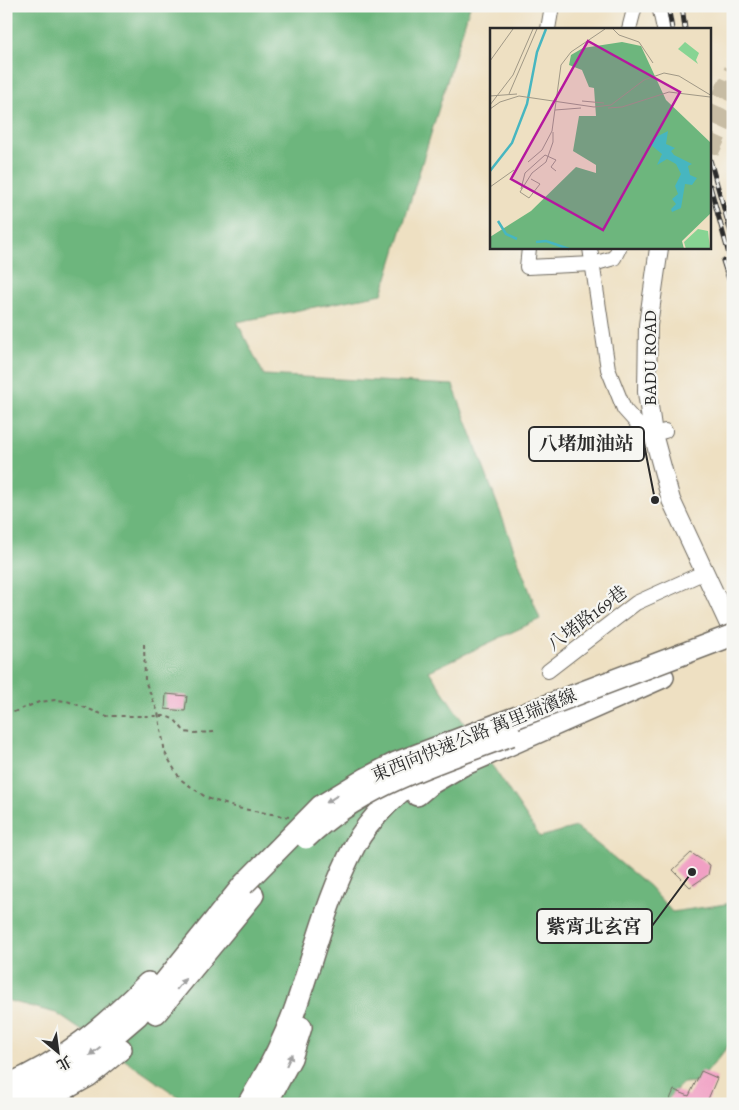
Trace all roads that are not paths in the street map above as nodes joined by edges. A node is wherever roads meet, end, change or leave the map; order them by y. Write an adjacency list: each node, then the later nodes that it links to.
1 (552, 6): 4 (street)
2 (636, 6): 5 (street)
3 (659, 6): 6 (street)
4 (548, 28)
5 (629, 28)
6 (664, 28)
7 (529, 249): 12 (street)
8 (590, 249): 12 (street)
9 (618, 249): 12 (street)
10 (659, 249): 13 (main road, BADU ROAD)
11 (672, 249): 13 (main road, BADU ROAD)
12 (593, 264): 13 (street)
13 (659, 432): 14 (main road, BADU ROAD); 15 (main road, BADU ROAD)
14 (704, 572): 17 (main road, BADU ROAD); 20 (street, 八堵路169巷)
15 (733, 605)
16 (733, 628): 22 (highway)
17 (733, 634): 23 (highway, 東西向快速公路 萬里瑞濱線, one-way to 23, bridge)
18 (733, 642): 22 (highway)
19 (733, 651): 21 (highway, 東西向快速公路 萬里瑞濱線)
20 (548, 671)
21 (663, 677): 23 (highway, 東西向快速公路 萬里瑞濱線, bridge); 30 (highway, one-way to 21)
22 (476, 732): 28 (highway); 29 (highway)
23 (248, 890): 24 (highway, 東西向快速公路 萬里瑞濱線); 27 (highway, 東西向快速公路 萬里瑞濱線, one-way to 23)
24 (213, 920): 25 (highway); 26 (highway, 東西向快速公路 萬里瑞濱線, one-way to 26)
25 (6, 1086)
26 (6, 1103)
27 (38, 1104)
28 (232, 1104)
29 (248, 1104)
30 (266, 1104)

